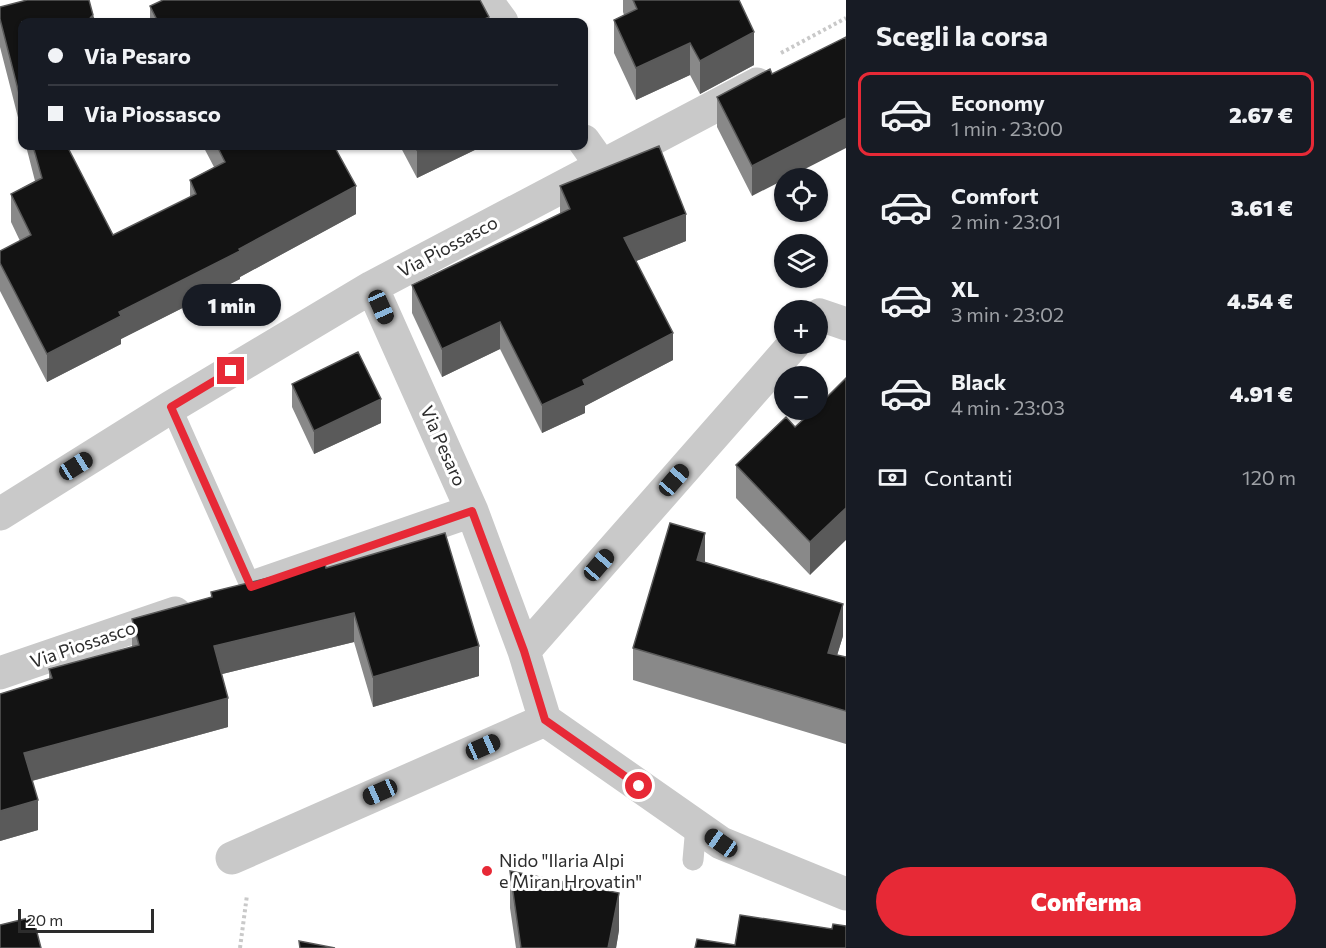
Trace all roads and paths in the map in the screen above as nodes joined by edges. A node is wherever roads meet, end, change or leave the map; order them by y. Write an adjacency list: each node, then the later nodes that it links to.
1 (486, 0): 2 (street)
2 (499, 18)
3 (782, 71): 4 (street, Via Piossasco)
4 (592, 153): 5 (street, Via Piossasco)
5 (372, 287): 7 (street, Via Piossasco); 8 (street, Via Pesaro)
6 (785, 354): 11 (street)
7 (171, 407): 9 (street, Via Piossasco); 10 (lane)
8 (472, 511): 10 (street, Via Piossasco); 11 (street, Via Pesaro)
9 (0, 514)
10 (251, 587): 12 (street, Via Piossasco)
11 (524, 651): 13 (street, Via Pesaro)
12 (0, 673)
13 (545, 720): 14 (street); 15 (street)
14 (696, 826): 16 (lane); 17 (street)
15 (232, 858)
16 (693, 860)
17 (846, 894)

